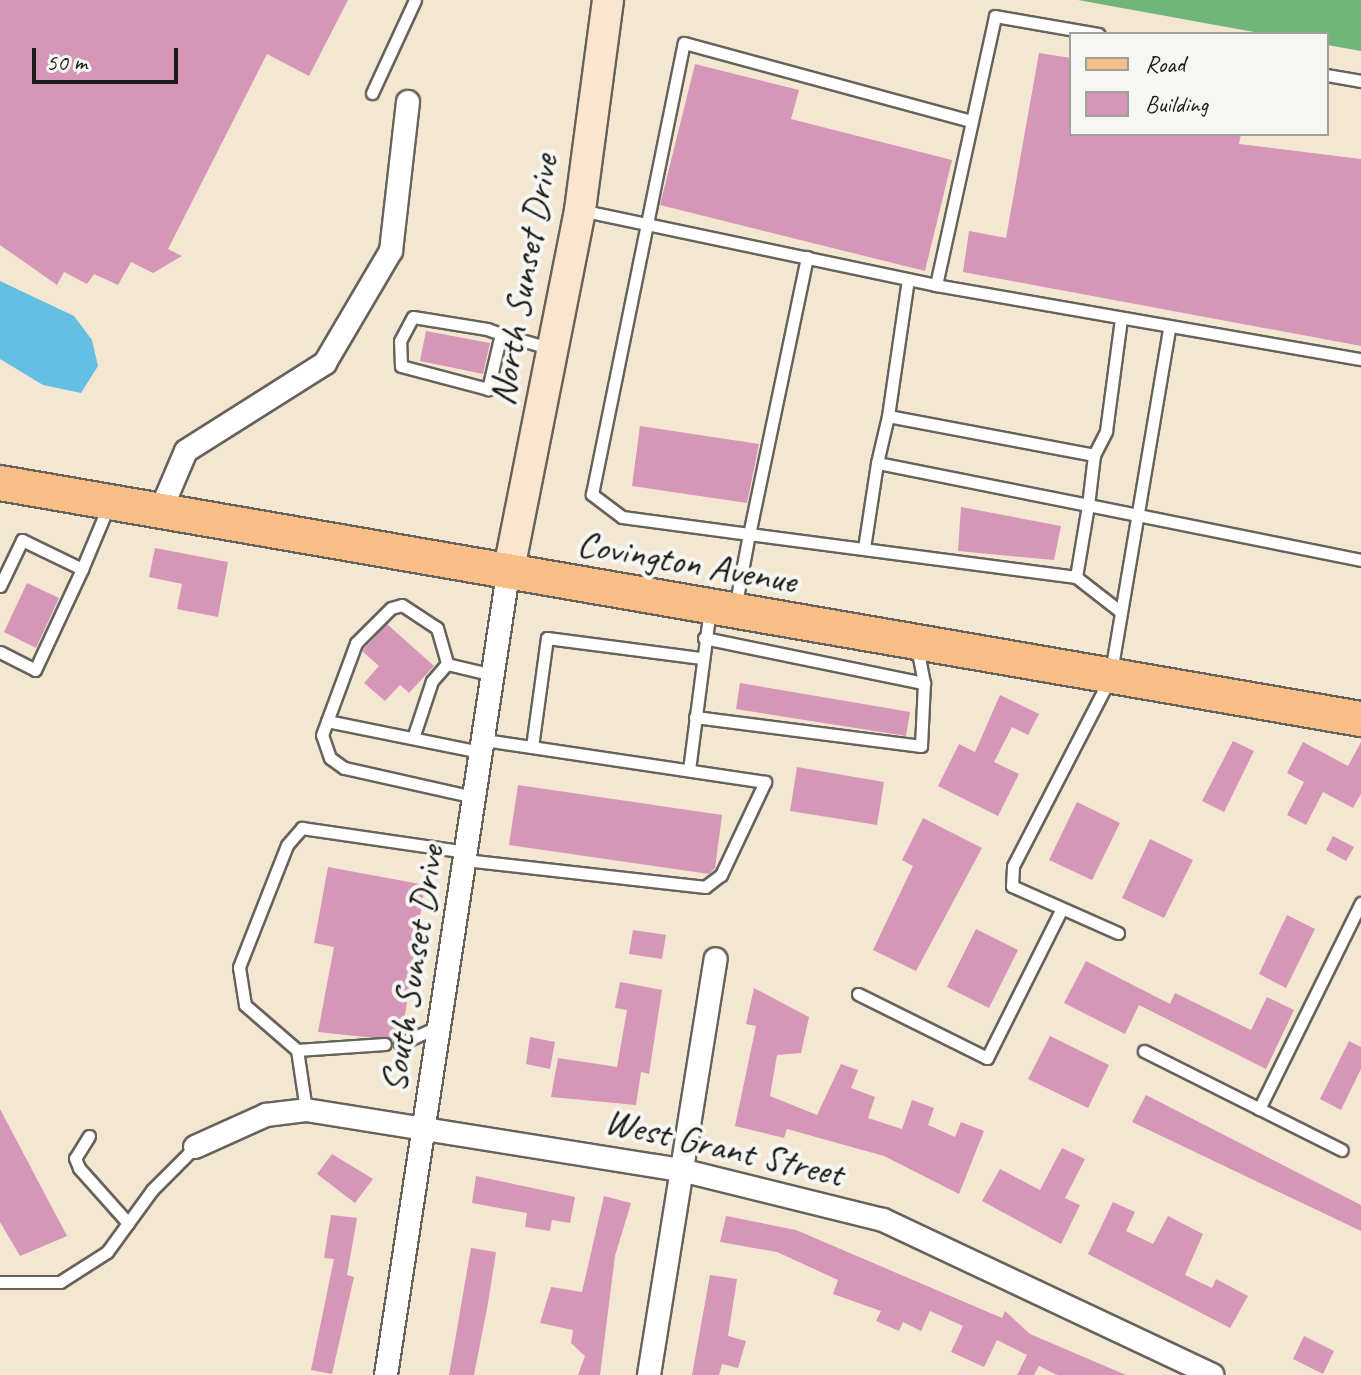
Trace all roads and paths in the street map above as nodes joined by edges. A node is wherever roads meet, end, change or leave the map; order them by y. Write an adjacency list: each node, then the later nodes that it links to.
1 (415, 0): 6 (lane)
2 (608, 0): 9 (main road, North Sunset Drive)
3 (1087, 32): 8 (lane)
4 (1329, 75): 5 (lane)
5 (1361, 81)
6 (372, 93)
7 (408, 102): 25 (street)
8 (972, 121): 10 (lane); 13 (lane)
9 (580, 210): 10 (lane); 17 (main road, North Sunset Drive)
10 (642, 220): 11 (lane); 27 (lane)
11 (807, 257): 12 (lane); 27 (lane)
12 (908, 279): 13 (lane); 19 (lane)
13 (936, 285): 14 (lane)
14 (1121, 319): 15 (lane); 20 (lane)
15 (1169, 328): 18 (lane); 26 (lane)
16 (501, 334): 16 (lane); 17 (lane)
17 (553, 349): 31 (main road, North Sunset Drive)
18 (1361, 359)
19 (888, 416): 20 (lane); 21 (lane)
20 (1094, 455): 24 (lane)
21 (877, 463): 24 (lane); 28 (lane)
22 (0, 483): 23 (main road, Covington Avenue)
23 (110, 503): 25 (main road, Covington Avenue); 30 (lane)
24 (1088, 505): 26 (lane); 32 (lane)
25 (160, 512): 31 (main road, Covington Avenue)
26 (1137, 515): 29 (lane); 34 (lane)
27 (749, 534): 28 (lane); 35 (lane)
28 (864, 548): 32 (lane)
29 (1361, 560)
30 (82, 569): 33 (lane); 37 (lane)
31 (508, 574): 35 (main road, Covington Avenue); 40 (street, South Sunset Drive)
32 (1076, 577): 34 (lane)
33 (0, 586)
34 (1121, 612): 41 (lane)
35 (716, 620): 36 (main road, Covington Avenue); 38 (lane); 42 (lane)
36 (917, 644): 41 (main road, Covington Avenue); 42 (lane)
37 (0, 652)
38 (702, 658): 43 (lane); 48 (lane)
39 (447, 664): 40 (lane); 45 (lane); 46 (lane)
40 (493, 675): 47 (street, South Sunset Drive)
41 (1110, 678): 44 (main road, Covington Avenue); 53 (lane)
42 (924, 683): 43 (lane)
43 (695, 717): 49 (lane)
44 (1361, 719)
45 (327, 721): 46 (lane); 50 (lane)
46 (413, 738): 47 (lane)
47 (482, 746): 48 (lane); 50 (street, South Sunset Drive)
48 (532, 747): 49 (lane)
49 (689, 770): 51 (lane)
50 (474, 797): 51 (street, South Sunset Drive)
51 (465, 856): 57 (street, South Sunset Drive); 60 (lane)
52 (1361, 903): 62 (lane)
53 (1061, 910): 54 (lane); 56 (lane)
54 (1118, 933)
55 (716, 959): 68 (street)
56 (858, 994)
57 (440, 1025): 59 (lane); 64 (street, South Sunset Drive)
58 (385, 1044): 60 (lane)
59 (400, 1044)
60 (297, 1050): 63 (lane)
61 (1144, 1051): 62 (lane)
62 (1259, 1109): 67 (lane)
63 (306, 1110): 64 (street, West Grant Street); 66 (street, West Grant Street)
64 (425, 1124): 68 (street, West Grant Street); 71 (street, South Sunset Drive)
65 (89, 1136): 69 (lane)
66 (195, 1147): 69 (lane)
67 (1342, 1150)
68 (681, 1170): 72 (street); 73 (street, West Grant Street)
69 (128, 1223): 70 (lane)
70 (0, 1282)
71 (386, 1375)
72 (649, 1375)
73 (1212, 1375)

